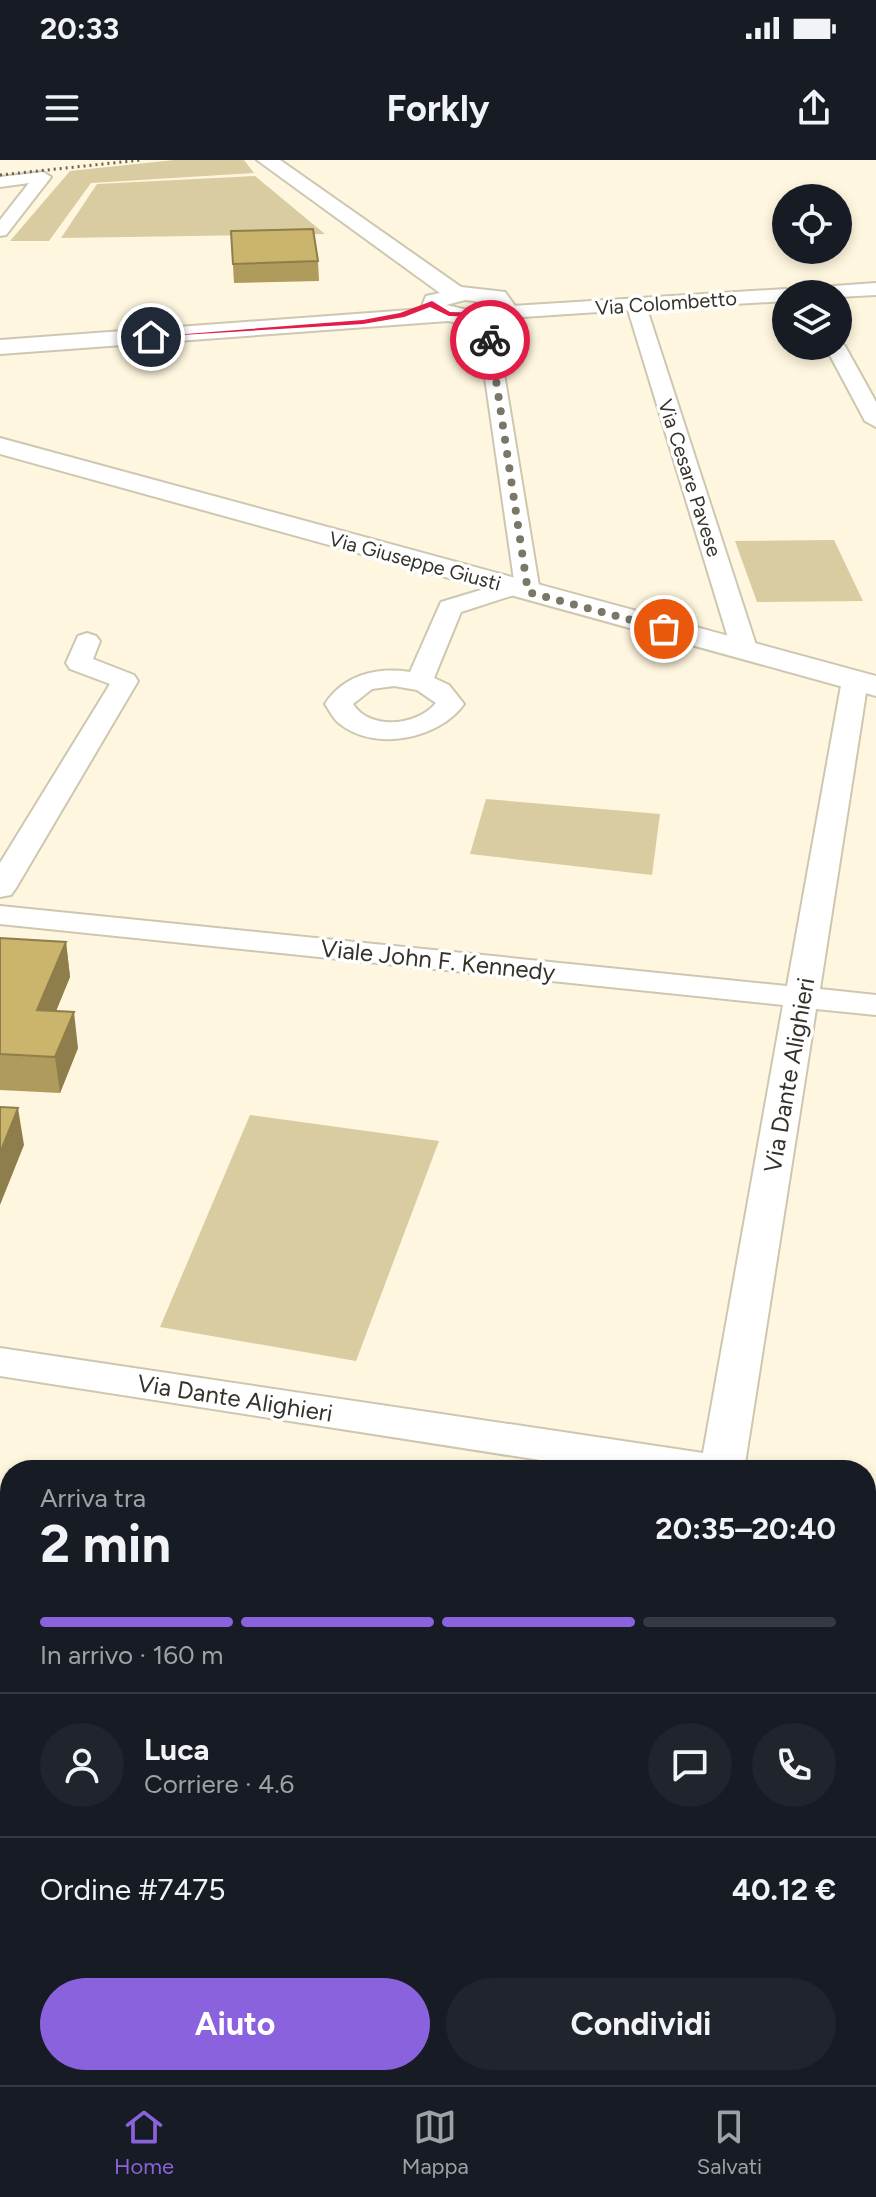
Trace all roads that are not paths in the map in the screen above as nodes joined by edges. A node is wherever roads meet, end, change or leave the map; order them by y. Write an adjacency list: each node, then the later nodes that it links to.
1 (51, 160): 3 (street)
2 (267, 160): 9 (street)
3 (0, 166)
4 (0, 182): 5 (street)
5 (0, 231)
6 (876, 289): 7 (street)
7 (852, 291)
8 (772, 296): 10 (street, Via Colombetto)
9 (445, 304): 11 (street, Via Colombetto); 12 (street, Via Colombetto)
10 (636, 305): 11 (street, Via Colombetto); 18 (street, Via Cesare Pavese)
11 (495, 310): 16 (street)
12 (0, 347)
13 (843, 360): 14 (street)
14 (876, 421)
15 (5, 449): 16 (street, Via Giuseppe Giusti)
16 (520, 590): 18 (street, Via Giuseppe Giusti); 19 (street)
17 (87, 641): 21 (street)
18 (745, 651): 20 (street, Via Giuseppe Giusti)
19 (419, 681)
20 (865, 683): 23 (street, Via Dante Alighieri)
21 (0, 888)
22 (0, 915): 23 (street, Viale John F. Kennedy)
23 (802, 997): 24 (street, Viale John F. Kennedy); 27 (street, Via Dante Alighieri)
24 (876, 1005)
25 (0, 1362): 26 (street, Via Dante Alighieri)
26 (642, 1460)
27 (724, 1460)

